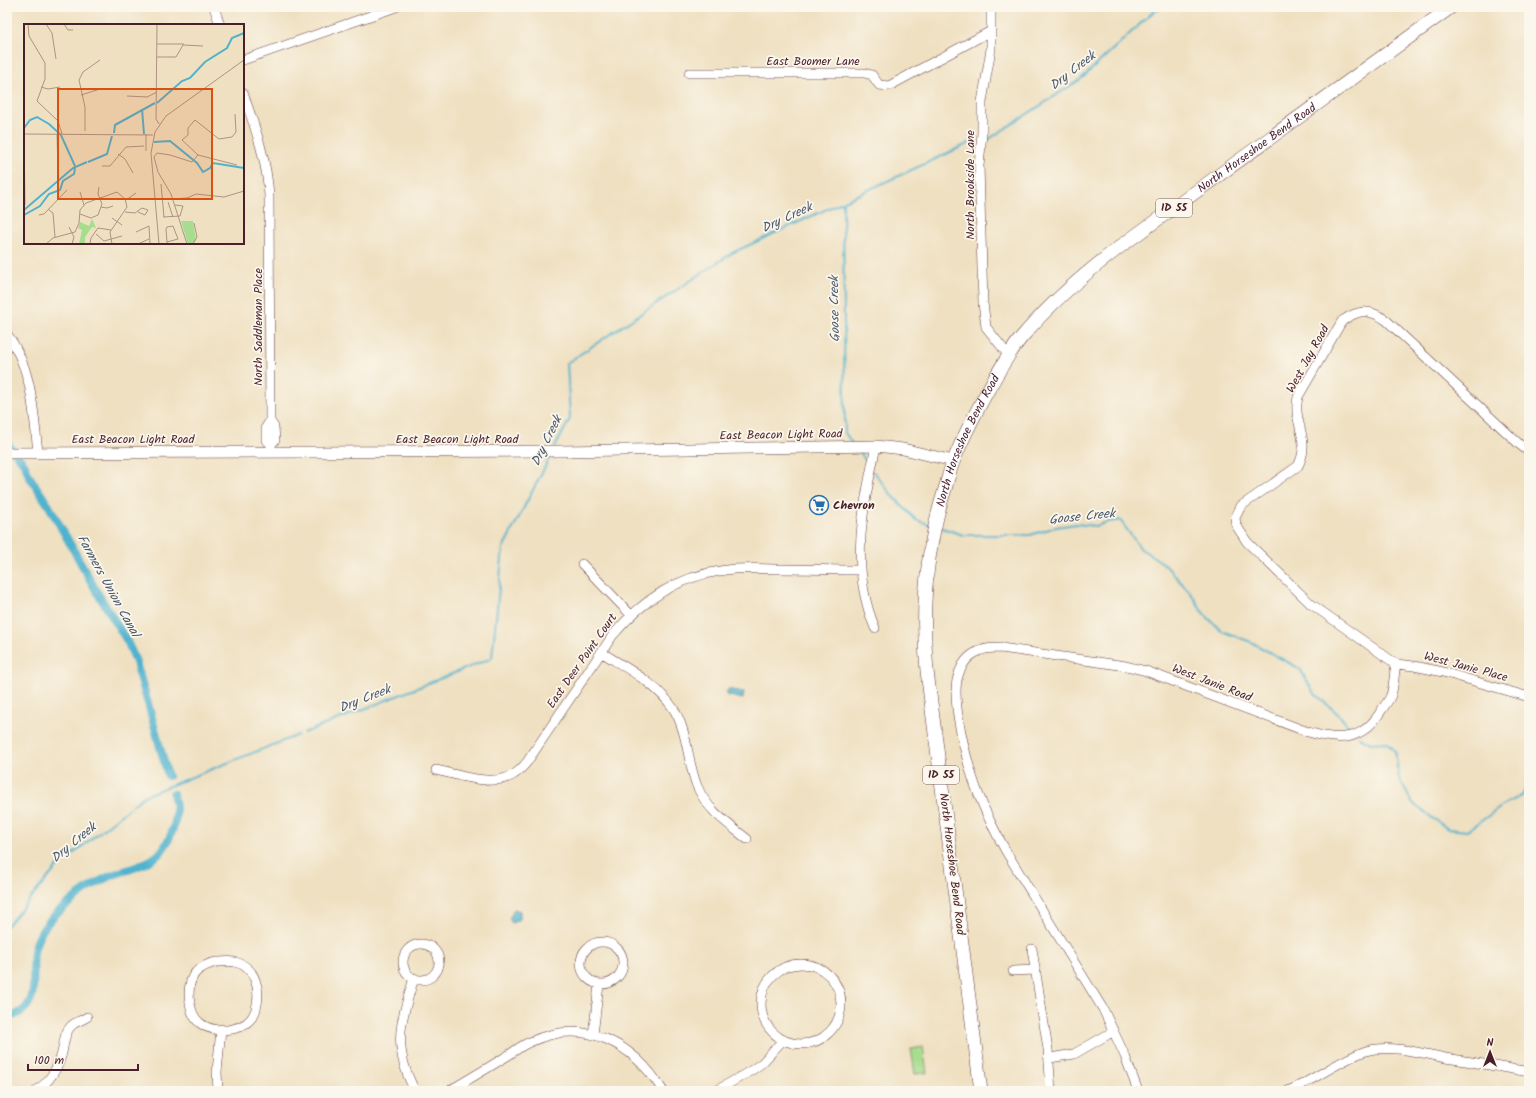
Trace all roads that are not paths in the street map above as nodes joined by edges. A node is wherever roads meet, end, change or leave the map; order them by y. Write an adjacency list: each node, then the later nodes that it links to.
1 (214, 7): 5 (street)
2 (396, 7): 7 (street)
3 (990, 7): 6 (street, North Brookside Lane)
4 (1451, 7): 11 (highway, North Horseshoe Bend Road / ID 55)
5 (220, 24)
6 (991, 31): 8 (street, East Boomer Lane); 11 (street, North Brookside Lane)
7 (244, 60)
8 (689, 73)
9 (244, 95): 13 (street, North Saddleman Place)
10 (7, 334): 14 (street)
11 (1009, 356): 17 (highway, North Horseshoe Bend Road / ID 55)
12 (876, 446): 13 (main road, East Beacon Light Road); 17 (main road, East Beacon Light Road); 19 (street)
13 (271, 448): 14 (main road, East Beacon Light Road)
14 (38, 452): 16 (main road, East Beacon Light Road)
15 (1529, 452): 23 (street, West Jay Road)
16 (7, 453)
17 (953, 461): 45 (highway, North Horseshoe Bend Road / ID 55)
18 (582, 564): 20 (street)
19 (860, 570): 20 (street, East Deer Point Court); 21 (street)
20 (631, 615): 22 (street, East Deer Point Court)
21 (875, 628)
22 (601, 652): 25 (street, East Deer Point Court); 26 (street)
23 (1396, 664): 24 (street, West Janie Place); 34 (street, West Janie Road)
24 (1529, 696)
25 (436, 770)
26 (746, 839)
27 (1032, 949): 28 (street)
28 (1035, 970): 29 (street); 37 (street)
29 (1013, 971)
30 (414, 978): 30 (street); 41 (street)
31 (599, 985): 31 (street); 35 (street)
32 (87, 1017): 39 (street)
33 (221, 1029): 33 (street); 40 (street)
34 (1114, 1031): 37 (street); 47 (street)
35 (593, 1035): 42 (street); 43 (street)
36 (783, 1040): 36 (street); 44 (street)
37 (1050, 1058): 46 (street)
38 (1529, 1072): 48 (street)
39 (36, 1091)
40 (218, 1091)
41 (415, 1091)
42 (449, 1091)
43 (663, 1091)
44 (716, 1091)
45 (981, 1091)
46 (1052, 1091)
47 (1138, 1091)
48 (1288, 1091)

